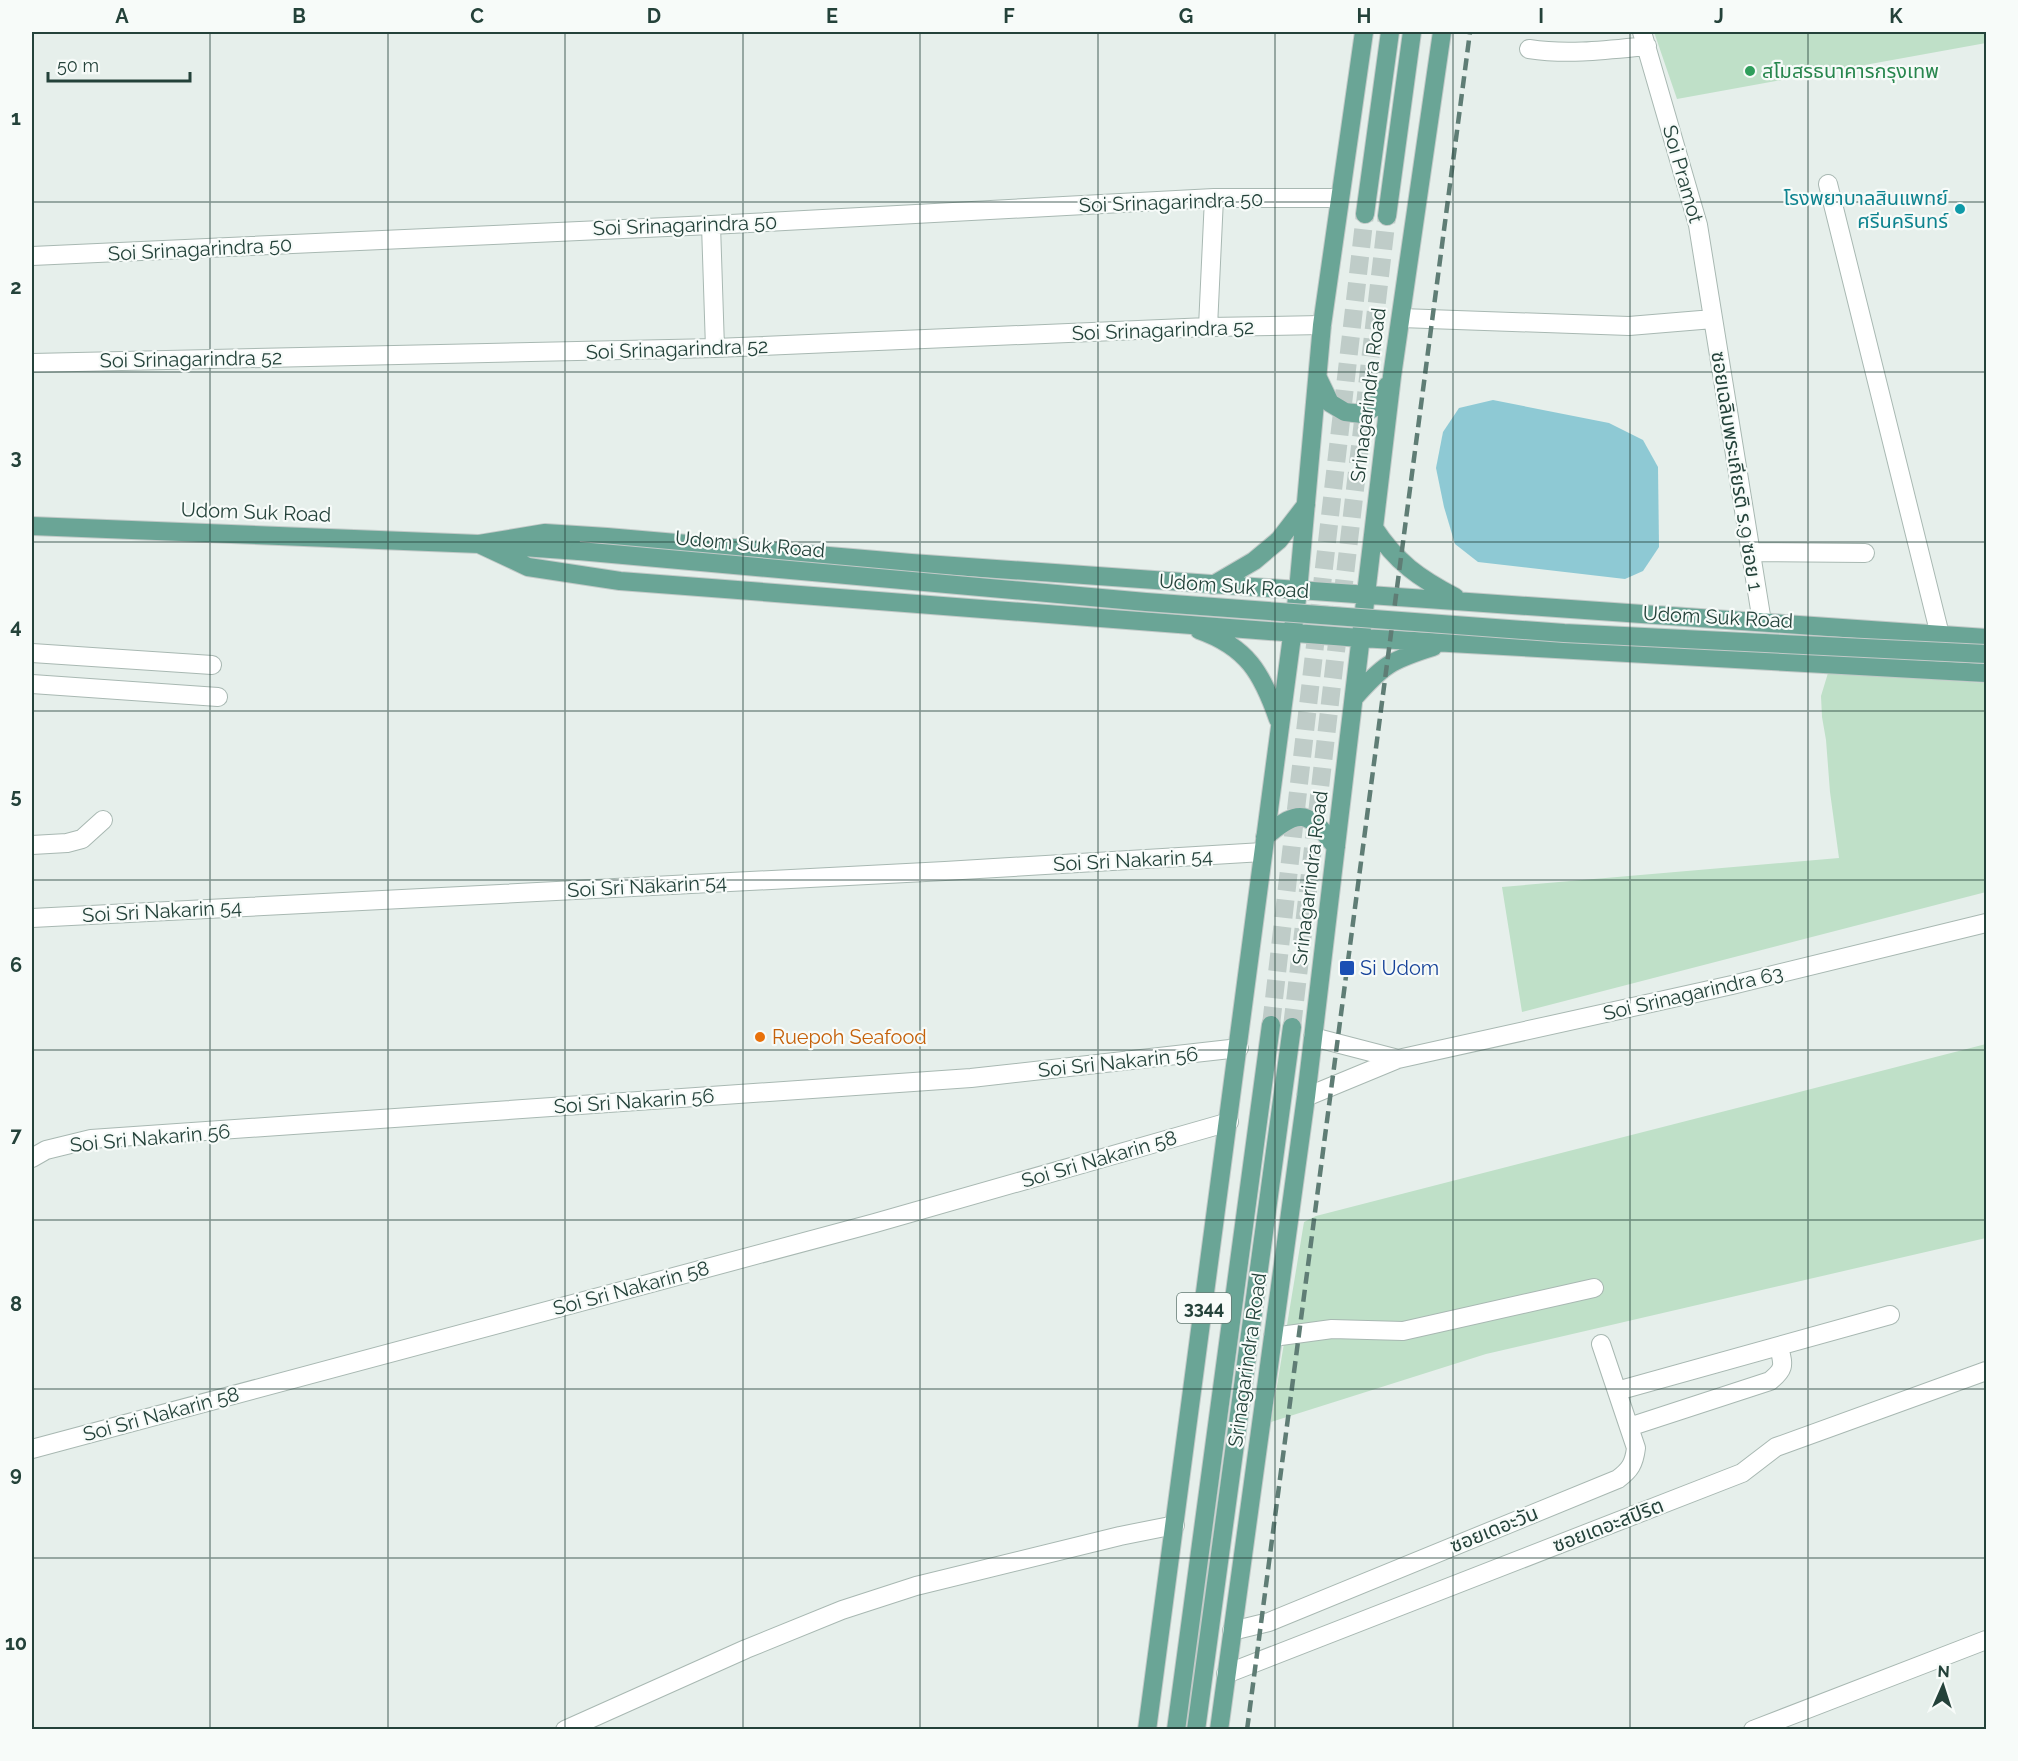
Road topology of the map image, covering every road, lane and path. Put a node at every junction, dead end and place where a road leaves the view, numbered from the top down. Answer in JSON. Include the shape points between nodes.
{"nodes":[{"id":1,"x":1364,"y":32,"type":"edge"},
{"id":2,"x":1390,"y":32,"type":"edge"},
{"id":3,"x":1412,"y":32,"type":"edge"},
{"id":4,"x":1442,"y":32,"type":"edge"},
{"id":5,"x":1645,"y":39,"type":"edge"},
{"id":6,"x":1528,"y":49,"type":"dead end"},
{"id":7,"x":1828,"y":184,"type":"dead end"},
{"id":8,"x":1214,"y":198,"type":"junction"},
{"id":9,"x":1339,"y":198,"type":"junction"},
{"id":10,"x":1365,"y":214,"type":"tunnel mouth"},
{"id":11,"x":1387,"y":216,"type":"tunnel mouth"},
{"id":12,"x":711,"y":225,"type":"junction"},
{"id":13,"x":32,"y":256,"type":"edge"},
{"id":14,"x":1401,"y":318,"type":"junction"},
{"id":15,"x":1713,"y":319,"type":"junction"},
{"id":16,"x":1322,"y":324,"type":"junction"},
{"id":17,"x":1208,"y":327,"type":"junction"},
{"id":18,"x":715,"y":348,"type":"junction"},
{"id":19,"x":32,"y":363,"type":"edge"},
{"id":20,"x":1317,"y":375,"type":"junction"},
{"id":21,"x":1392,"y":376,"type":"junction"},
{"id":22,"x":1306,"y":504,"type":"junction"},
{"id":23,"x":32,"y":525,"type":"edge"},
{"id":24,"x":1374,"y":528,"type":"junction"},
{"id":25,"x":479,"y":544,"type":"junction"},
{"id":26,"x":1750,"y":552,"type":"junction"},
{"id":27,"x":1865,"y":553,"type":"dead end"},
{"id":28,"x":1020,"y":571,"type":"junction"},
{"id":29,"x":1214,"y":585,"type":"junction"},
{"id":30,"x":1298,"y":591,"type":"junction"},
{"id":31,"x":1365,"y":594,"type":"junction"},
{"id":32,"x":1462,"y":600,"type":"junction"},
{"id":33,"x":1539,"y":607,"type":"junction"},
{"id":34,"x":1016,"y":611,"type":"junction"},
{"id":35,"x":1762,"y":622,"type":"junction"},
{"id":36,"x":1183,"y":624,"type":"junction"},
{"id":37,"x":1292,"y":633,"type":"junction"},
{"id":38,"x":1940,"y":635,"type":"junction"},
{"id":39,"x":1360,"y":638,"type":"junction"},
{"id":40,"x":1986,"y":638,"type":"edge"},
{"id":41,"x":1446,"y":643,"type":"junction"},
{"id":42,"x":1537,"y":648,"type":"junction"},
{"id":43,"x":32,"y":653,"type":"edge"},
{"id":44,"x":1986,"y":654,"type":"edge"},
{"id":45,"x":212,"y":665,"type":"dead end"},
{"id":46,"x":1986,"y":674,"type":"edge"},
{"id":47,"x":32,"y":684,"type":"edge"},
{"id":48,"x":218,"y":697,"type":"dead end"},
{"id":49,"x":1354,"y":699,"type":"junction"},
{"id":50,"x":1280,"y":722,"type":"junction"},
{"id":51,"x":103,"y":820,"type":"dead end"},
{"id":52,"x":32,"y":844,"type":"edge"},
{"id":53,"x":1264,"y":845,"type":"junction"},
{"id":54,"x":1336,"y":847,"type":"junction"},
{"id":55,"x":32,"y":918,"type":"edge"},
{"id":56,"x":1986,"y":923,"type":"edge"},
{"id":57,"x":1271,"y":1025,"type":"tunnel mouth"},
{"id":58,"x":1292,"y":1027,"type":"tunnel mouth"},
{"id":59,"x":1313,"y":1037,"type":"junction"},
{"id":60,"x":1239,"y":1048,"type":"junction"},
{"id":61,"x":1398,"y":1059,"type":"junction"},
{"id":62,"x":1306,"y":1097,"type":"junction"},
{"id":63,"x":1229,"y":1122,"type":"junction"},
{"id":64,"x":32,"y":1158,"type":"edge"},
{"id":65,"x":1594,"y":1288,"type":"dead end"},
{"id":66,"x":1890,"y":1315,"type":"dead end"},
{"id":67,"x":1273,"y":1337,"type":"junction"},
{"id":68,"x":1601,"y":1344,"type":"dead end"},
{"id":69,"x":1779,"y":1346,"type":"junction"},
{"id":70,"x":1986,"y":1371,"type":"edge"},
{"id":71,"x":1617,"y":1391,"type":"junction"},
{"id":72,"x":1629,"y":1427,"type":"junction"},
{"id":73,"x":32,"y":1449,"type":"edge"},
{"id":74,"x":1175,"y":1525,"type":"junction"},
{"id":75,"x":1232,"y":1631,"type":"junction"},
{"id":76,"x":1986,"y":1640,"type":"edge"},
{"id":77,"x":1226,"y":1674,"type":"junction"},
{"id":78,"x":565,"y":1730,"type":"edge"},
{"id":79,"x":1147,"y":1730,"type":"edge"},
{"id":80,"x":1176,"y":1730,"type":"edge"},
{"id":81,"x":1196,"y":1730,"type":"edge"},
{"id":82,"x":1219,"y":1730,"type":"edge"},
{"id":83,"x":1753,"y":1730,"type":"edge"}],
"edges":[{"from":1,"to":9,"type":"main road"},
{"from":2,"to":10,"type":"main road"},
{"from":3,"to":11,"type":"main road"},
{"from":4,"to":14,"type":"main road","name":"Srinagarindra Road"},
{"from":5,"to":6,"type":"street","via":[[1585,52]]},
{"from":5,"to":15,"type":"street","name":"Soi Pramot","via":[[1698,225]]},
{"from":7,"to":38,"type":"street"},
{"from":8,"to":9,"type":"street","name":"Soi Srinagarindra 50"},
{"from":8,"to":12,"type":"street","name":"Soi Srinagarindra 50"},
{"from":8,"to":17,"type":"street"},
{"from":9,"to":16,"type":"main road"},
{"from":12,"to":13,"type":"street","name":"Soi Srinagarindra 50"},
{"from":12,"to":18,"type":"street"},
{"from":14,"to":15,"type":"street","via":[[1629,326]]},
{"from":14,"to":21,"type":"main road","name":"Srinagarindra Road"},
{"from":15,"to":26,"type":"street","name":"ซอยเฉลิมพระเกียรติ ร.9 ซอย 1"},
{"from":16,"to":17,"type":"street","name":"Soi Srinagarindra 52"},
{"from":16,"to":20,"type":"main road"},
{"from":17,"to":18,"type":"street","name":"Soi Srinagarindra 52"},
{"from":18,"to":19,"type":"street","name":"Soi Srinagarindra 52"},
{"from":20,"to":21,"type":"main road","via":[[1330,404],[1345,412],[1362,414],[1375,407]]},
{"from":20,"to":22,"type":"main road"},
{"from":21,"to":24,"type":"main road","name":"Srinagarindra Road"},
{"from":22,"to":29,"type":"main road","via":[[1279,540],[1254,561]]},
{"from":22,"to":30,"type":"main road"},
{"from":23,"to":25,"type":"main road","name":"Udom Suk Road"},
{"from":24,"to":31,"type":"main road","name":"Srinagarindra Road"},
{"from":24,"to":32,"type":"main road","via":[[1384,544],[1426,582]]},
{"from":25,"to":28,"type":"main road","name":"Udom Suk Road","via":[[545,533]]},
{"from":25,"to":34,"type":"main road","name":"Udom Suk Road","via":[[528,567],[620,580]]},
{"from":25,"to":44,"type":"main road","name":"Udom Suk Road","bridge":true,"via":[[1170,604],[1564,633]]},
{"from":26,"to":27,"type":"street"},
{"from":26,"to":35,"type":"street","name":"ซอยเฉลิมพระเกียรติ ร.9 ซอย 1"},
{"from":28,"to":29,"type":"main road","name":"Udom Suk Road"},
{"from":28,"to":34,"type":"main road","via":[[1038,586],[1039,595],[1033,605]]},
{"from":29,"to":30,"type":"main road","name":"Udom Suk Road"},
{"from":30,"to":31,"type":"main road","name":"Udom Suk Road"},
{"from":30,"to":37,"type":"main road"},
{"from":31,"to":32,"type":"main road","name":"Udom Suk Road"},
{"from":31,"to":39,"type":"main road","name":"Srinagarindra Road"},
{"from":32,"to":33,"type":"main road","name":"Udom Suk Road"},
{"from":33,"to":35,"type":"main road","name":"Udom Suk Road"},
{"from":33,"to":42,"type":"main road","via":[[1520,611],[1509,625],[1517,641]]},
{"from":34,"to":36,"type":"main road","name":"Udom Suk Road"},
{"from":35,"to":38,"type":"main road","name":"Udom Suk Road"},
{"from":36,"to":37,"type":"main road","name":"Udom Suk Road"},
{"from":36,"to":50,"type":"main road","via":[[1210,634],[1250,660],[1268,688]]},
{"from":37,"to":39,"type":"main road","name":"Udom Suk Road"},
{"from":37,"to":50,"type":"main road"},
{"from":38,"to":40,"type":"main road","name":"Udom Suk Road"},
{"from":39,"to":41,"type":"main road","name":"Udom Suk Road"},
{"from":39,"to":49,"type":"main road","name":"Srinagarindra Road"},
{"from":41,"to":42,"type":"main road","name":"Udom Suk Road"},
{"from":41,"to":49,"type":"main road","via":[[1398,657],[1375,673]]},
{"from":42,"to":46,"type":"main road","name":"Udom Suk Road"},
{"from":43,"to":45,"type":"street"},
{"from":47,"to":48,"type":"street"},
{"from":49,"to":54,"type":"main road","name":"Srinagarindra Road"},
{"from":50,"to":53,"type":"main road"},
{"from":51,"to":52,"type":"street","via":[[82,839]]},
{"from":53,"to":54,"type":"main road","via":[[1280,824],[1301,817],[1317,824]]},
{"from":53,"to":55,"type":"street","name":"Soi Sri Nakarin 54","via":[[921,872]]},
{"from":53,"to":60,"type":"main road","number":"3344"},
{"from":54,"to":59,"type":"main road","name":"Srinagarindra Road"},
{"from":56,"to":61,"type":"street","name":"Soi Srinagarindra 63","via":[[1732,985]]},
{"from":57,"to":80,"type":"main road","name":"Srinagarindra Road","number":"3344"},
{"from":58,"to":81,"type":"main road","name":"Srinagarindra Road","number":"3344"},
{"from":59,"to":61,"type":"street","name":"Soi Srinagarindra 63"},
{"from":59,"to":62,"type":"main road","name":"Srinagarindra Road"},
{"from":60,"to":63,"type":"main road","number":"3344"},
{"from":60,"to":64,"type":"street","name":"Soi Sri Nakarin 56","via":[[971,1078],[91,1139],[46,1150]]},
{"from":61,"to":62,"type":"street","name":"Soi Srinagarindra 63"},
{"from":62,"to":67,"type":"main road","name":"Srinagarindra Road"},
{"from":63,"to":73,"type":"street","name":"Soi Sri Nakarin 58","via":[[875,1223]]},
{"from":63,"to":74,"type":"main road","number":"3344"},
{"from":65,"to":67,"type":"street","via":[[1402,1331],[1332,1329]]},
{"from":66,"to":69,"type":"street"},
{"from":67,"to":75,"type":"main road","name":"Srinagarindra Road"},
{"from":68,"to":71,"type":"street","name":"ซอยเดอะวัน"},
{"from":69,"to":71,"type":"street"},
{"from":69,"to":72,"type":"street","via":[[1783,1364],[1770,1381]]},
{"from":70,"to":77,"type":"street","name":"ซอยเดอะสปิริต","via":[[1776,1447],[1742,1473]]},
{"from":71,"to":72,"type":"street","name":"ซอยเดอะวัน"},
{"from":72,"to":75,"type":"street","name":"ซอยเดอะวัน","via":[[1636,1448],[1635,1461],[1618,1479],[1269,1622]]},
{"from":74,"to":78,"type":"street","via":[[916,1586],[842,1610]]},
{"from":74,"to":79,"type":"main road","number":"3344"},
{"from":75,"to":77,"type":"main road","name":"Srinagarindra Road"},
{"from":76,"to":83,"type":"street"},
{"from":77,"to":82,"type":"main road","name":"Srinagarindra Road"}]}
